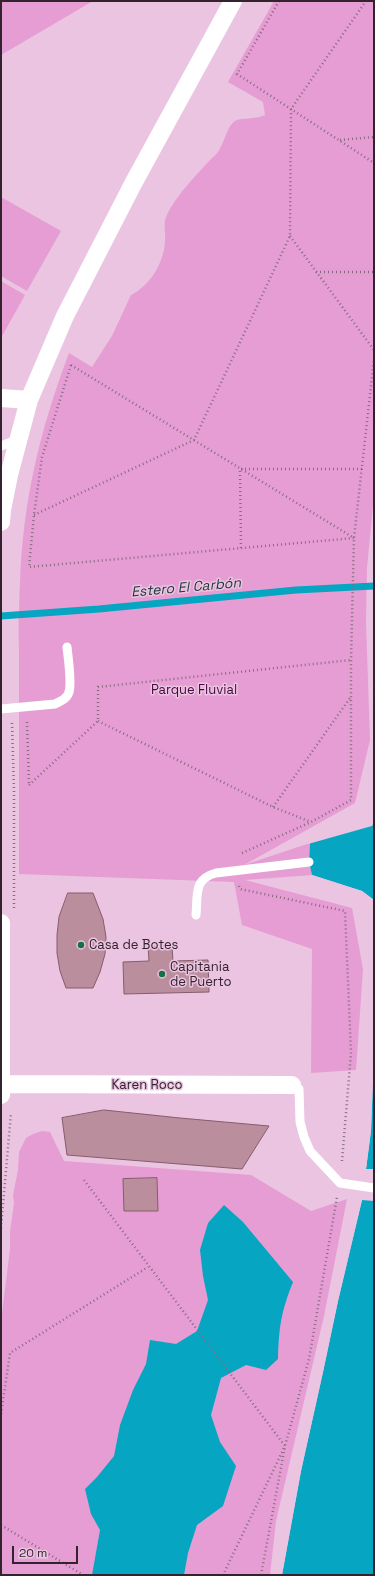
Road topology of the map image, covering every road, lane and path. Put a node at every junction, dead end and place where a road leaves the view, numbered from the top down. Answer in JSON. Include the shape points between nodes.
{"nodes":[{"id":1,"x":232,"y":1,"type":"edge"},
{"id":2,"x":279,"y":1,"type":"edge"},
{"id":3,"x":366,"y":1,"type":"edge"},
{"id":4,"x":291,"y":109,"type":"junction"},
{"id":5,"x":374,"y":137,"type":"edge"},
{"id":6,"x":340,"y":140,"type":"junction"},
{"id":7,"x":374,"y":163,"type":"edge"},
{"id":8,"x":290,"y":236,"type":"junction"},
{"id":9,"x":316,"y":272,"type":"junction"},
{"id":10,"x":374,"y":272,"type":"edge"},
{"id":11,"x":374,"y":350,"type":"edge"},
{"id":12,"x":374,"y":359,"type":"edge"},
{"id":13,"x":1,"y":398,"type":"edge"},
{"id":14,"x":29,"y":400,"type":"junction"},
{"id":15,"x":19,"y":439,"type":"junction"},
{"id":16,"x":194,"y":440,"type":"junction"},
{"id":17,"x":1,"y":446,"type":"edge"},
{"id":18,"x":240,"y":468,"type":"junction"},
{"id":19,"x":362,"y":469,"type":"junction"},
{"id":20,"x":34,"y":515,"type":"junction"},
{"id":21,"x":1,"y":522,"type":"edge"},
{"id":22,"x":354,"y":538,"type":"junction"},
{"id":23,"x":241,"y":548,"type":"junction"},
{"id":24,"x":67,"y":647,"type":"dead end"},
{"id":25,"x":351,"y":696,"type":"dead end"},
{"id":26,"x":27,"y":706,"type":"junction"},
{"id":27,"x":1,"y":709,"type":"edge"},
{"id":28,"x":98,"y":721,"type":"junction"},
{"id":29,"x":273,"y":807,"type":"junction"},
{"id":30,"x":311,"y":822,"type":"dead end"},
{"id":31,"x":309,"y":862,"type":"dead end"},
{"id":32,"x":196,"y":915,"type":"dead end"},
{"id":33,"x":1,"y":923,"type":"edge"},
{"id":34,"x":292,"y":1085,"type":"joint"},
{"id":35,"x":1,"y":1088,"type":"edge"},
{"id":36,"x":84,"y":1180,"type":"dead end"},
{"id":37,"x":374,"y":1188,"type":"edge"},
{"id":38,"x":148,"y":1266,"type":"junction"},
{"id":39,"x":1,"y":1414,"type":"edge"},
{"id":40,"x":1,"y":1525,"type":"edge"},
{"id":41,"x":82,"y":1574,"type":"edge"},
{"id":42,"x":223,"y":1575,"type":"edge"}],
"edges":[{"from":1,"to":14,"type":"street","via":[[65,316]]},
{"from":2,"to":4,"type":"path","via":[[236,74]]},
{"from":3,"to":4,"type":"path"},
{"from":4,"to":6,"type":"path"},
{"from":4,"to":8,"type":"path"},
{"from":5,"to":6,"type":"path"},
{"from":6,"to":7,"type":"path"},
{"from":8,"to":9,"type":"path"},
{"from":8,"to":16,"type":"path"},
{"from":9,"to":10,"type":"path"},
{"from":9,"to":11,"type":"path"},
{"from":12,"to":19,"type":"path"},
{"from":13,"to":14,"type":"street"},
{"from":14,"to":15,"type":"street"},
{"from":15,"to":17,"type":"lane"},
{"from":15,"to":21,"type":"street"},
{"from":16,"to":18,"type":"path"},
{"from":16,"to":20,"type":"path"},
{"from":16,"to":20,"type":"path","via":[[71,365],[42,457]]},
{"from":18,"to":19,"type":"path"},
{"from":18,"to":22,"type":"path"},
{"from":18,"to":23,"type":"path"},
{"from":19,"to":22,"type":"path"},
{"from":20,"to":23,"type":"path","via":[[29,567]]},
{"from":22,"to":23,"type":"path"},
{"from":22,"to":28,"type":"path","via":[[351,660],[98,687]]},
{"from":24,"to":26,"type":"lane","via":[[70,686],[66,697],[55,704]]},
{"from":25,"to":29,"type":"path"},
{"from":26,"to":27,"type":"lane"},
{"from":26,"to":28,"type":"path","via":[[29,785]]},
{"from":28,"to":29,"type":"path"},
{"from":29,"to":30,"type":"path"},
{"from":31,"to":32,"type":"lane","via":[[204,877],[199,884]]},
{"from":33,"to":35,"type":"street"},
{"from":34,"to":35,"type":"street","name":"Karen Roco"},
{"from":34,"to":37,"type":"lane","via":[[300,1089],[300,1122],[310,1151],[340,1183]]},
{"from":36,"to":38,"type":"path"},
{"from":38,"to":39,"type":"path","via":[[10,1353]]},
{"from":38,"to":42,"type":"path","via":[[285,1446]]},
{"from":40,"to":41,"type":"path"}]}
